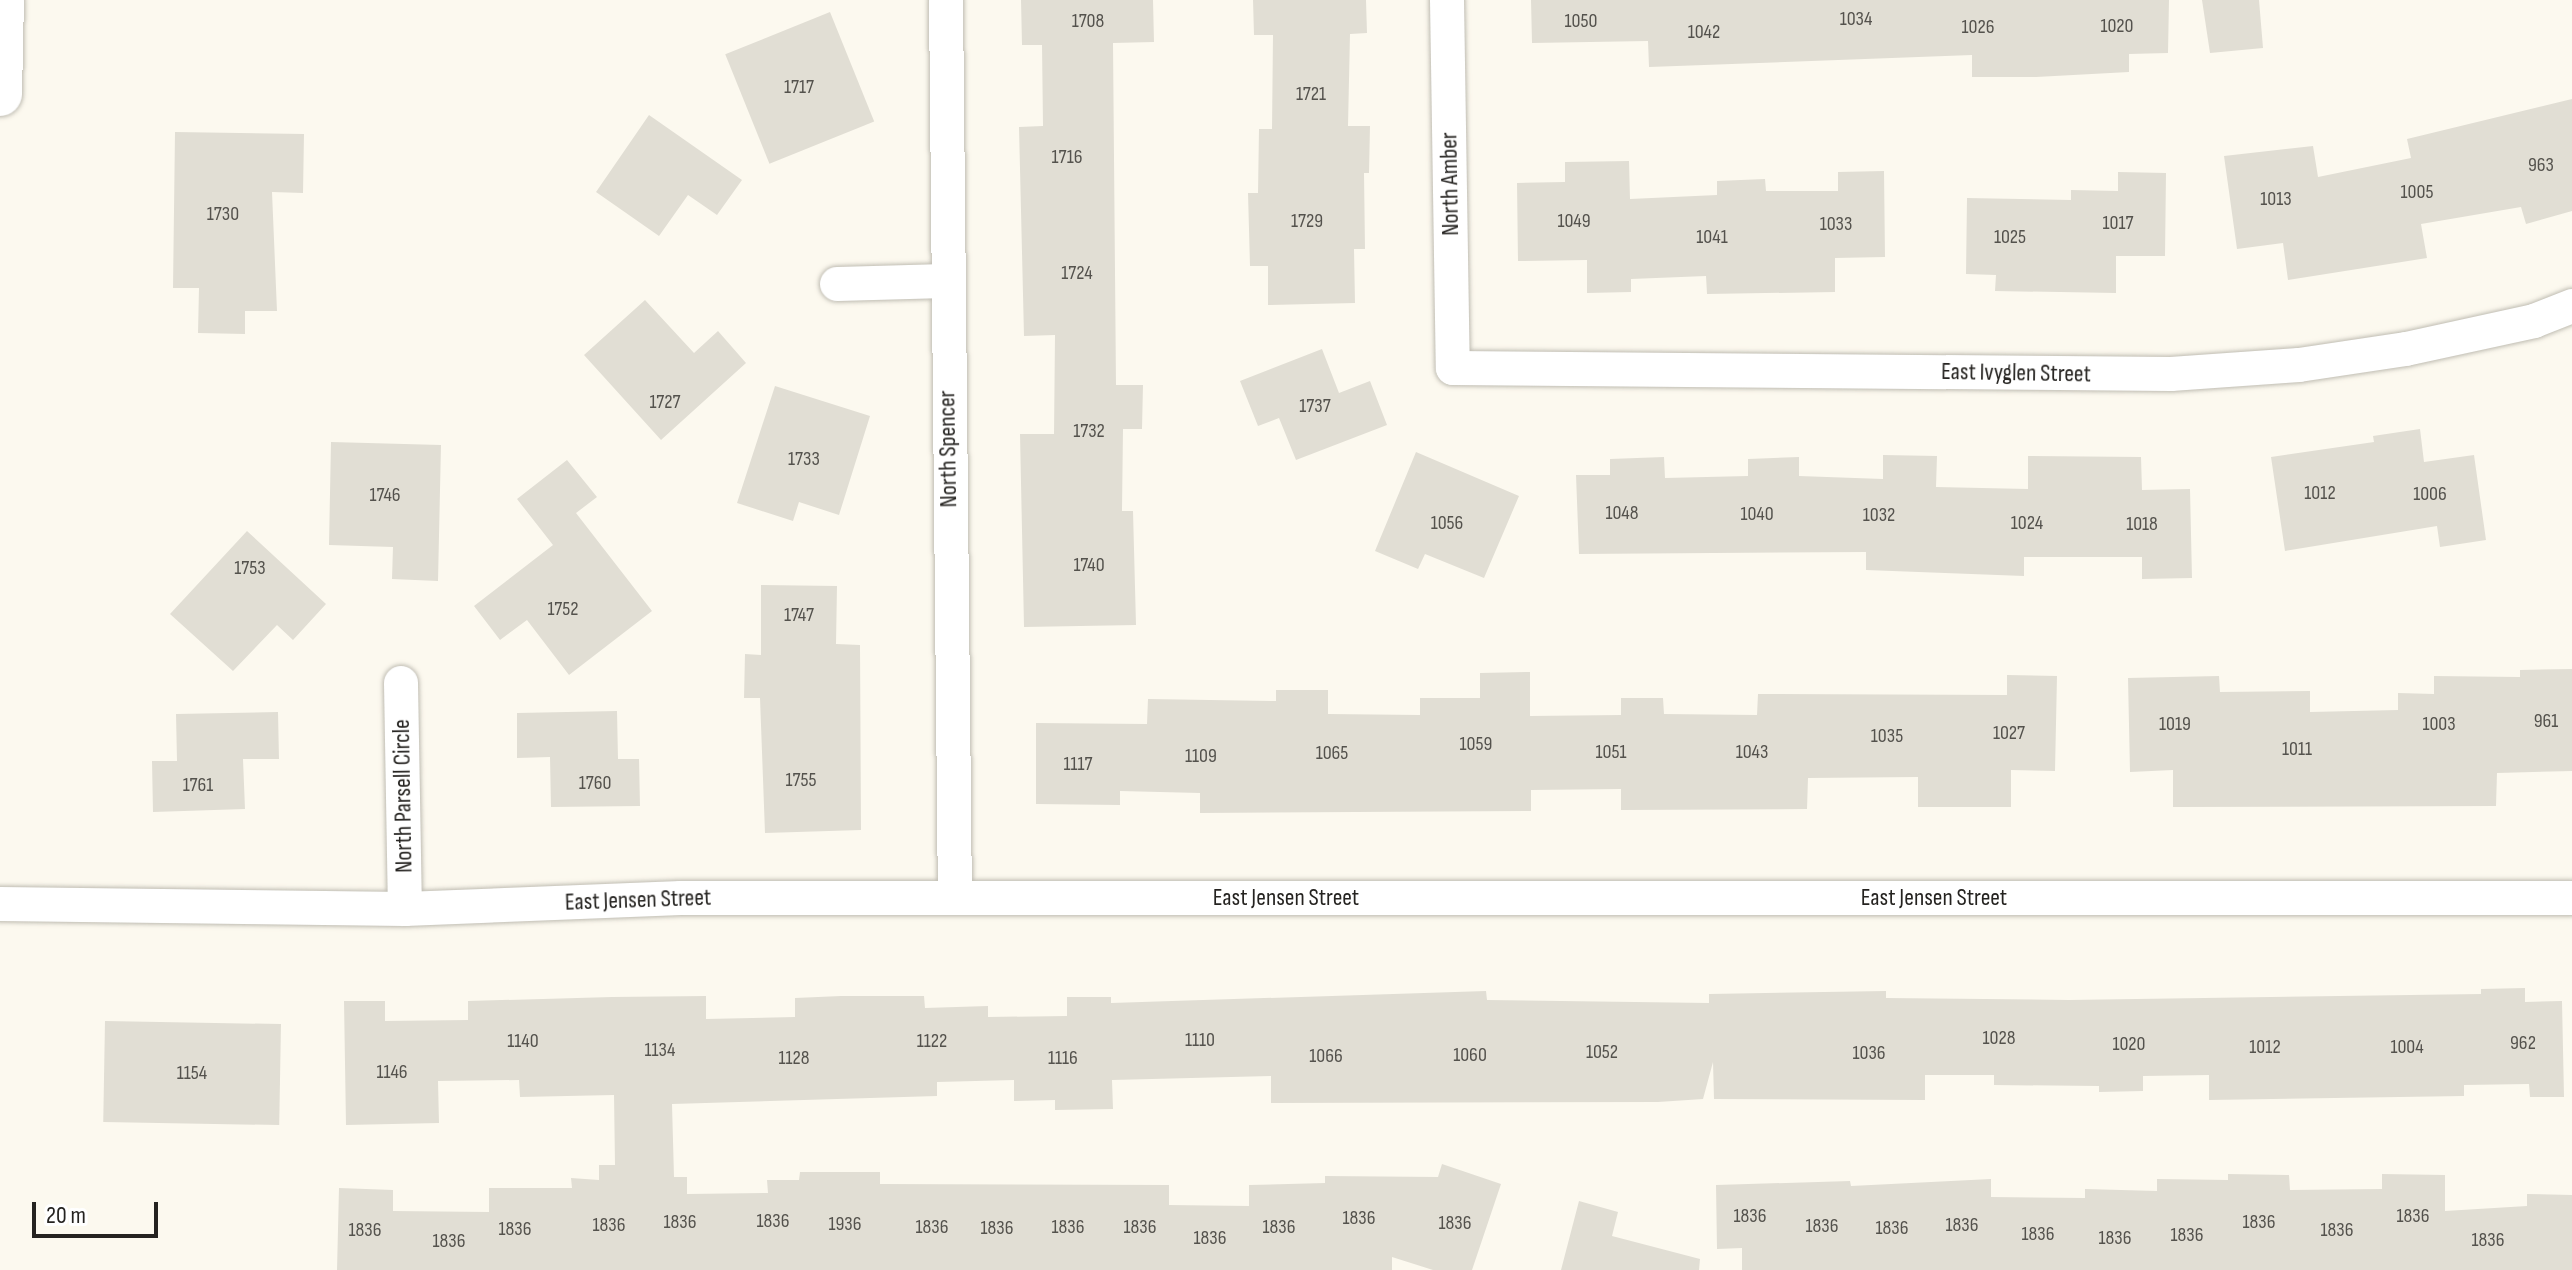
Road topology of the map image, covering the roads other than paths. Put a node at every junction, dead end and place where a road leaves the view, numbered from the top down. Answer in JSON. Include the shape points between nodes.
{"nodes":[{"id":1,"x":2,"y":0,"type":"edge"},
{"id":2,"x":946,"y":0,"type":"edge"},
{"id":3,"x":1447,"y":0,"type":"edge"},
{"id":4,"x":0,"y":94,"type":"edge"},
{"id":5,"x":946,"y":281,"type":"junction"},
{"id":6,"x":837,"y":284,"type":"dead end"},
{"id":7,"x":2572,"y":306,"type":"edge"},
{"id":8,"x":1453,"y":368,"type":"joint"},
{"id":9,"x":401,"y":683,"type":"dead end"},
{"id":10,"x":955,"y":898,"type":"junction"},
{"id":11,"x":2572,"y":898,"type":"edge"},
{"id":12,"x":0,"y":904,"type":"edge"},
{"id":13,"x":405,"y":909,"type":"junction"}],
"edges":[{"from":1,"to":4,"type":"main road"},
{"from":2,"to":5,"type":"street","name":"North Spencer"},
{"from":3,"to":8,"type":"street","name":"North Amber"},
{"from":5,"to":6,"type":"street"},
{"from":5,"to":10,"type":"street","name":"North Spencer"},
{"from":7,"to":8,"type":"street","name":"East Ivyglen Street","via":[[2534,321],[2406,349],[2299,365],[2171,374]]},
{"from":9,"to":13,"type":"street","name":"North Parsell Circle"},
{"from":10,"to":11,"type":"street","name":"East Jensen Street"},
{"from":10,"to":13,"type":"street","name":"East Jensen Street","via":[[681,898]]},
{"from":12,"to":13,"type":"street","name":"East Jensen Street"}]}
